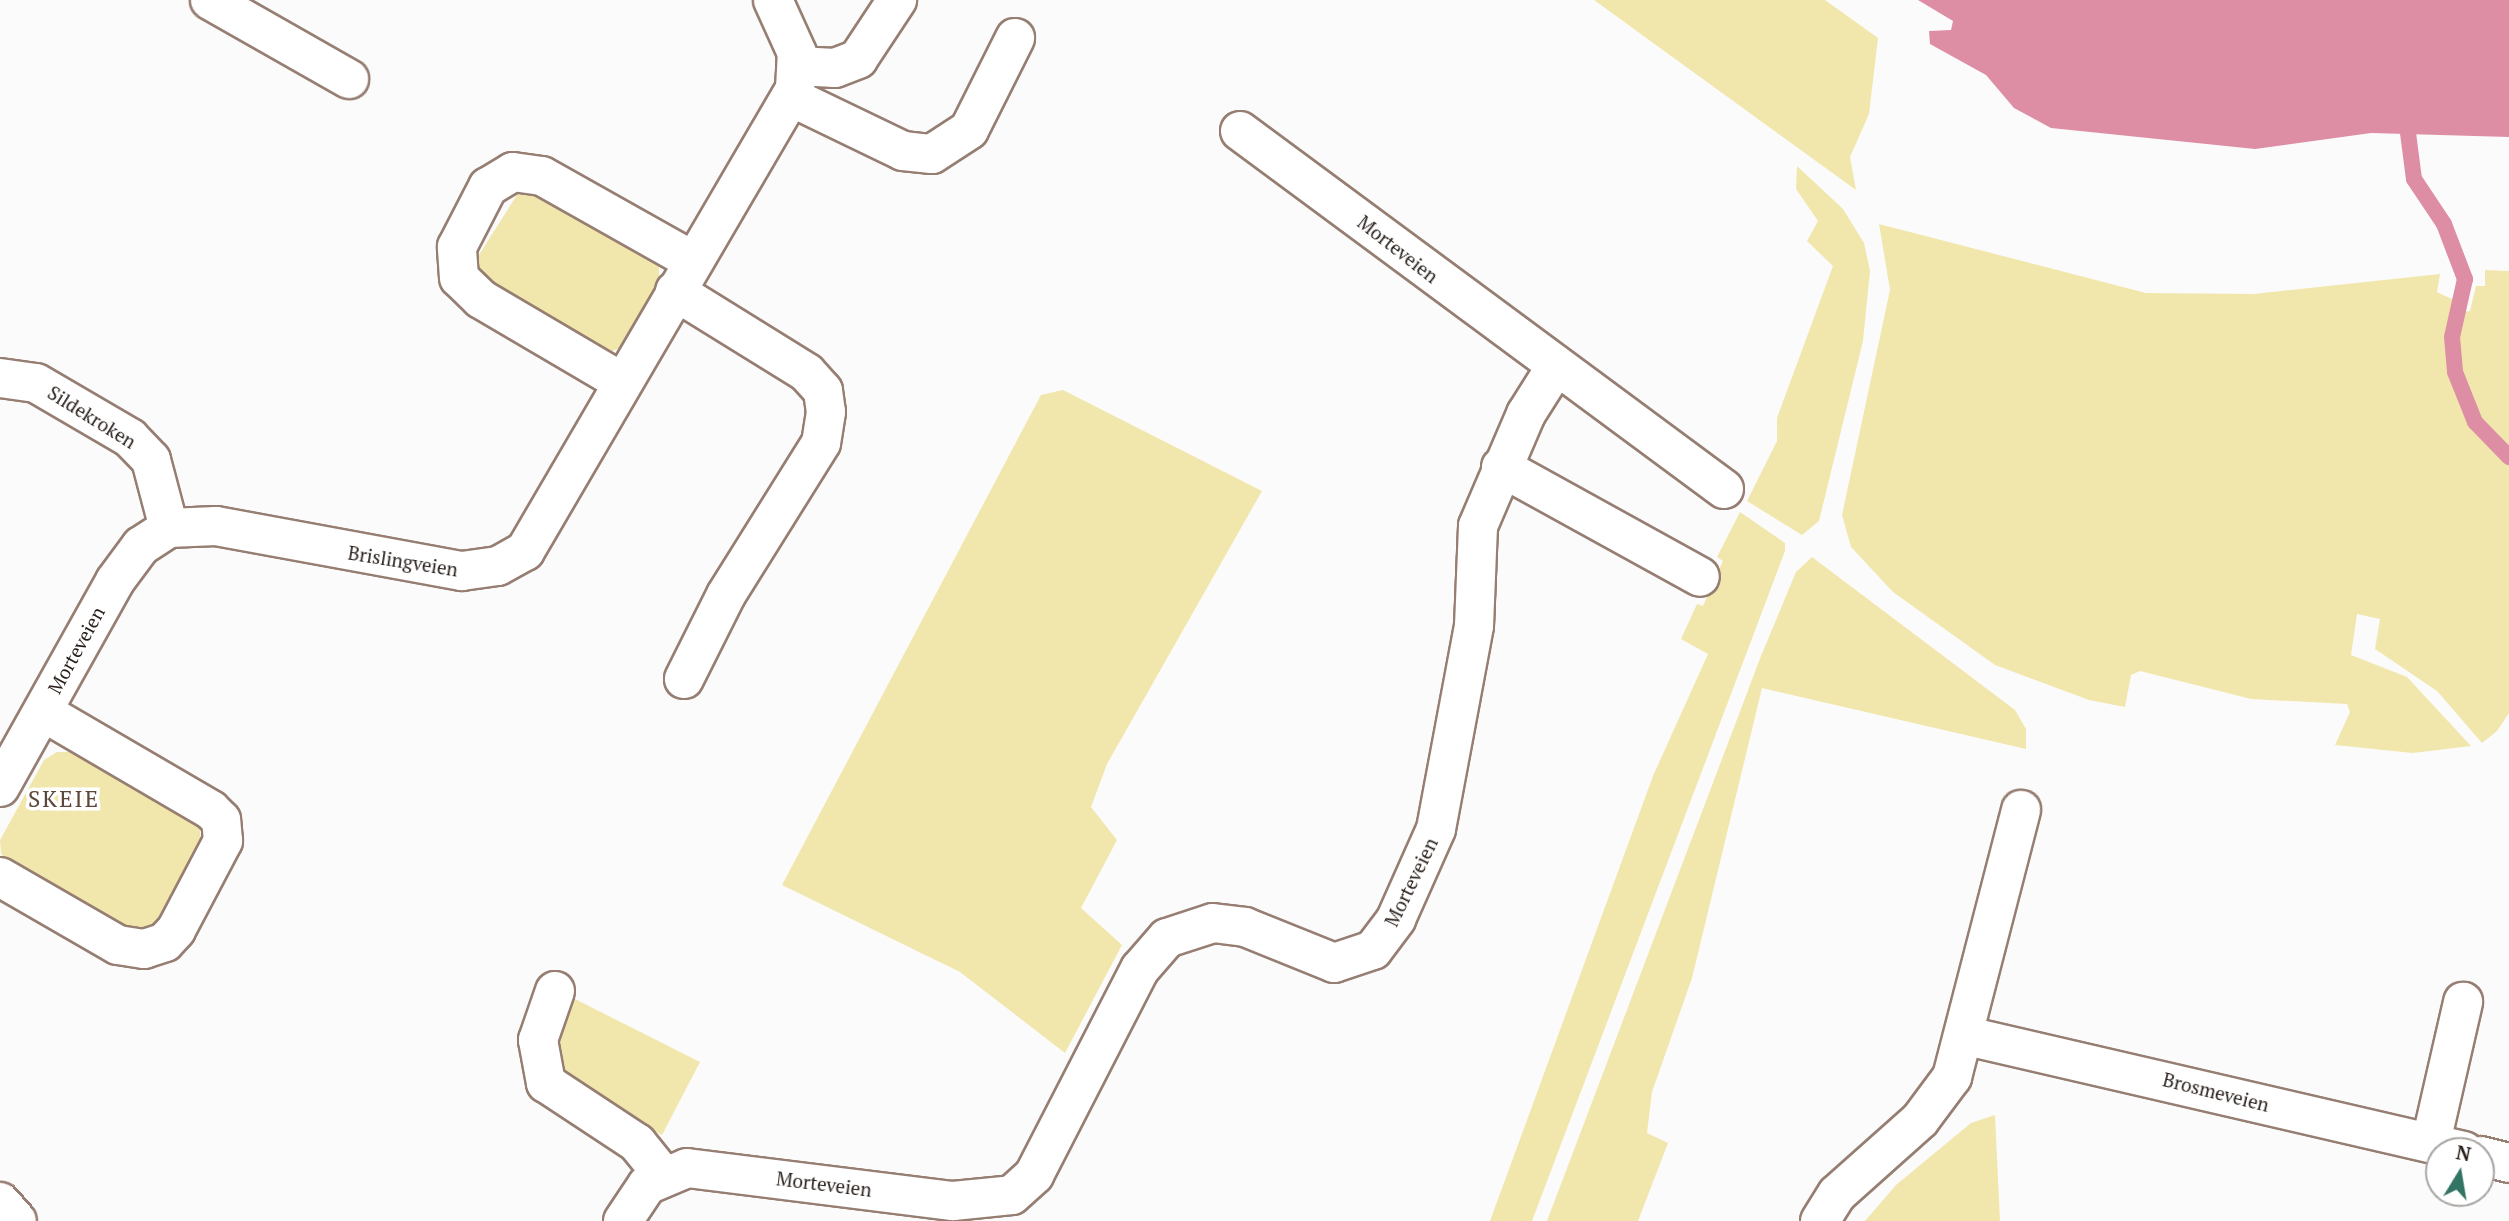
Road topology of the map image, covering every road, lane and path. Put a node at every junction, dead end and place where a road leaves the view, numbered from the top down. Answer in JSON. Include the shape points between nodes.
{"nodes":[{"id":1,"x":210,"y":0,"type":"edge"},
{"id":2,"x":773,"y":0,"type":"edge"},
{"id":3,"x":897,"y":0,"type":"edge"},
{"id":4,"x":1016,"y":38,"type":"dead end"},
{"id":5,"x":349,"y":79,"type":"dead end"},
{"id":6,"x":795,"y":81,"type":"junction"},
{"id":7,"x":1240,"y":131,"type":"dead end"},
{"id":8,"x":684,"y":276,"type":"junction"},
{"id":9,"x":1555,"y":368,"type":"junction"},
{"id":10,"x":0,"y":378,"type":"edge"},
{"id":11,"x":622,"y":382,"type":"junction"},
{"id":12,"x":1501,"y":467,"type":"junction"},
{"id":13,"x":1724,"y":489,"type":"dead end"},
{"id":14,"x":169,"y":528,"type":"junction"},
{"id":15,"x":1700,"y":577,"type":"dead end"},
{"id":16,"x":684,"y":679,"type":"dead end"},
{"id":17,"x":43,"y":712,"type":"junction"},
{"id":18,"x":0,"y":787,"type":"edge"},
{"id":19,"x":2021,"y":810,"type":"dead end"},
{"id":20,"x":0,"y":877,"type":"edge"},
{"id":21,"x":555,"y":991,"type":"dead end"},
{"id":22,"x":2463,"y":1002,"type":"dead end"},
{"id":23,"x":1967,"y":1036,"type":"junction"},
{"id":24,"x":2448,"y":1137,"type":"edge"},
{"id":25,"x":2425,"y":1142,"type":"edge"},
{"id":26,"x":662,"y":1174,"type":"junction"},
{"id":27,"x":0,"y":1202,"type":"edge"},
{"id":28,"x":989,"y":1211,"type":"edge"},
{"id":29,"x":17,"y":1221,"type":"edge"},
{"id":30,"x":623,"y":1221,"type":"edge"},
{"id":31,"x":1820,"y":1221,"type":"edge"}],
"edges":[{"from":1,"to":5,"type":"street"},
{"from":2,"to":6,"type":"street"},
{"from":3,"to":6,"type":"street","via":[[858,59]]},
{"from":4,"to":6,"type":"street","via":[[969,130],[932,154],[902,151]]},
{"from":6,"to":8,"type":"street","name":"Brislingveien"},
{"from":7,"to":9,"type":"street","name":"Morteveien"},
{"from":8,"to":11,"type":"street","name":"Brislingveien"},
{"from":8,"to":11,"type":"street","via":[[542,176],[513,172],[488,187],[457,247],[459,278],[481,299]]},
{"from":8,"to":16,"type":"street","via":[[807,373],[823,391],[826,412],[815,456],[726,595]]},
{"from":9,"to":12,"type":"street","name":"Morteveien"},
{"from":9,"to":13,"type":"street","name":"Morteveien"},
{"from":10,"to":14,"type":"street","name":"Sildekroken","via":[[36,383],[130,438],[151,460]]},
{"from":11,"to":14,"type":"street","name":"Brislingveien","via":[[542,529],[524,551],[498,566],[445,570],[216,526]]},
{"from":12,"to":15,"type":"street"},
{"from":12,"to":28,"type":"street","name":"Morteveien","via":[[1478,526],[1474,626],[1436,829],[1386,934],[1363,957],[1334,962],[1245,927],[1213,923],[1167,939],[1140,969],[1034,1175]]},
{"from":14,"to":17,"type":"street","name":"Morteveien","via":[[126,565]]},
{"from":17,"to":18,"type":"street","name":"Morteveien"},
{"from":17,"to":20,"type":"street","via":[[204,805],[221,820],[223,841],[176,930],[166,942],[144,949],[118,945]]},
{"from":19,"to":23,"type":"street"},
{"from":21,"to":26,"type":"street","via":[[538,1040],[546,1083],[637,1143]]},
{"from":22,"to":24,"type":"street"},
{"from":23,"to":25,"type":"street","name":"Brosmeveien"},
{"from":23,"to":31,"type":"street","via":[[1938,1100],[1868,1160]]},
{"from":26,"to":28,"type":"street","name":"Morteveien","via":[[702,1168]]},
{"from":26,"to":30,"type":"street"},
{"from":27,"to":29,"type":"street"}]}
